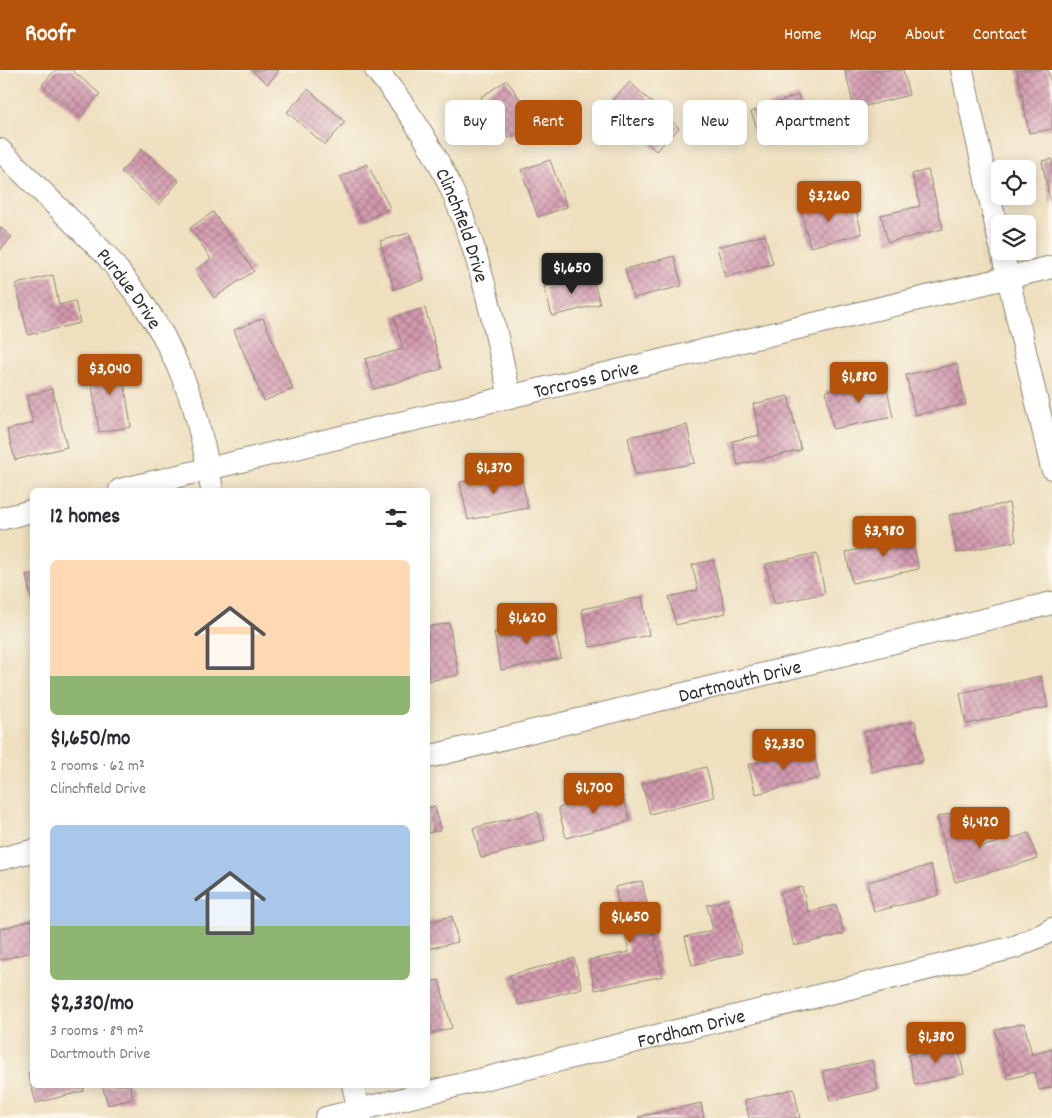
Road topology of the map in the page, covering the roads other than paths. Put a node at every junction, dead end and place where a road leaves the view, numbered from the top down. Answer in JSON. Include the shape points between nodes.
{"nodes":[{"id":1,"x":376,"y":70,"type":"edge"},
{"id":2,"x":962,"y":70,"type":"edge"},
{"id":3,"x":0,"y":150,"type":"edge"},
{"id":4,"x":994,"y":215,"type":"edge"},
{"id":5,"x":1004,"y":260,"type":"edge"},
{"id":6,"x":1052,"y":267,"type":"edge"},
{"id":7,"x":1007,"y":277,"type":"junction"},
{"id":8,"x":510,"y":397,"type":"junction"},
{"id":9,"x":1052,"y":468,"type":"edge"},
{"id":10,"x":210,"y":480,"type":"edge"},
{"id":11,"x":138,"y":488,"type":"edge"},
{"id":12,"x":30,"y":512,"type":"edge"},
{"id":13,"x":0,"y":520,"type":"edge"},
{"id":14,"x":1052,"y":603,"type":"edge"},
{"id":15,"x":430,"y":757,"type":"edge"},
{"id":16,"x":30,"y":852,"type":"edge"},
{"id":17,"x":0,"y":859,"type":"edge"},
{"id":18,"x":1052,"y":929,"type":"edge"},
{"id":19,"x":354,"y":1088,"type":"edge"},
{"id":20,"x":360,"y":1114,"type":"edge"},
{"id":21,"x":326,"y":1118,"type":"edge"}],
"edges":[{"from":1,"to":8,"type":"street","name":"Clinchfield Drive","via":[[423,135],[465,222]]},
{"from":2,"to":4,"type":"street"},
{"from":3,"to":10,"type":"street","name":"Purdue Drive","via":[[107,256],[141,300],[181,373],[194,407]]},
{"from":5,"to":7,"type":"street"},
{"from":6,"to":7,"type":"street","name":"Torcross Drive"},
{"from":7,"to":8,"type":"street","name":"Torcross Drive"},
{"from":7,"to":9,"type":"street"},
{"from":8,"to":10,"type":"street","name":"Torcross Drive"},
{"from":10,"to":11,"type":"street","name":"Torcross Drive"},
{"from":12,"to":13,"type":"street"},
{"from":14,"to":15,"type":"street","name":"Dartmouth Drive"},
{"from":16,"to":17,"type":"street"},
{"from":18,"to":20,"type":"street","name":"Fordham Drive","via":[[1014,947]]},
{"from":19,"to":20,"type":"street"},
{"from":20,"to":21,"type":"street","name":"Fordham Drive"}]}
